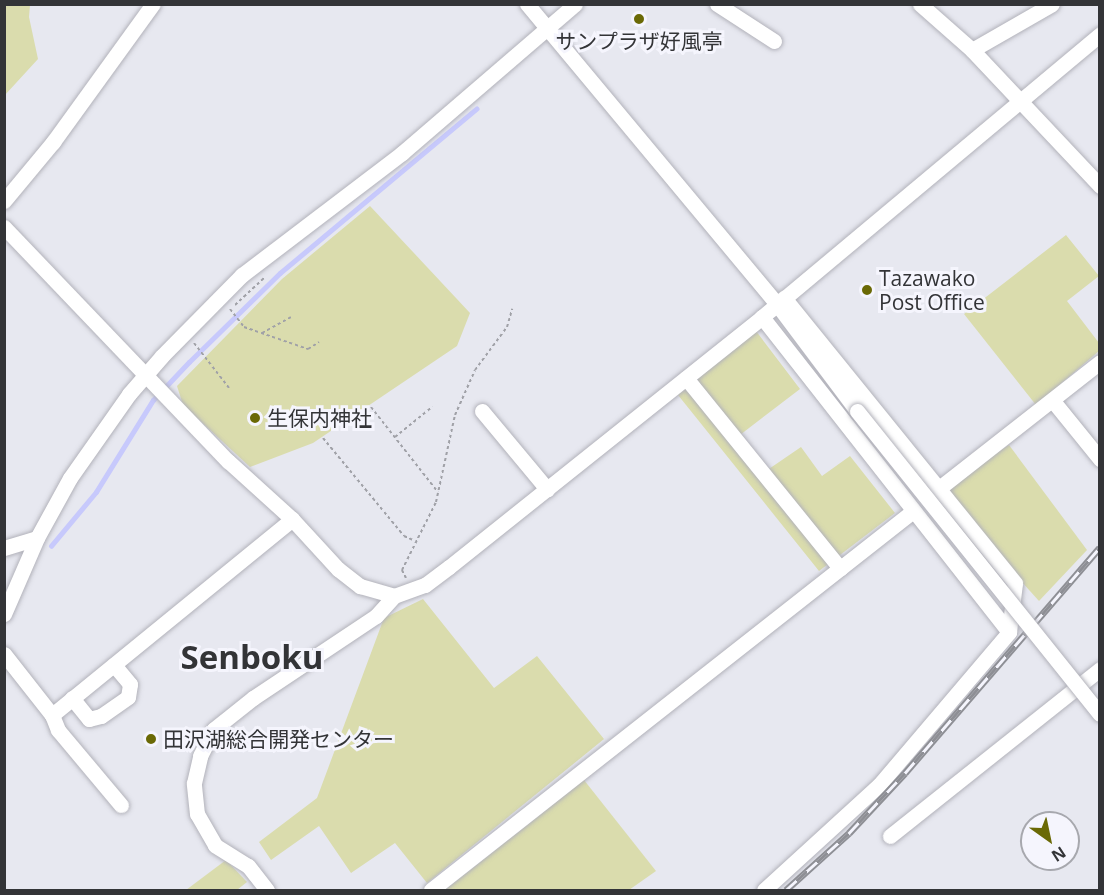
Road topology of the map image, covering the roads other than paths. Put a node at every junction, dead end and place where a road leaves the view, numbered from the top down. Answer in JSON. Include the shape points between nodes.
{"nodes":[{"id":1,"x":153,"y":4,"type":"edge"},
{"id":2,"x":527,"y":4,"type":"edge"},
{"id":3,"x":575,"y":4,"type":"edge"},
{"id":4,"x":717,"y":4,"type":"edge"},
{"id":5,"x":920,"y":4,"type":"edge"},
{"id":6,"x":1052,"y":4,"type":"edge"},
{"id":7,"x":548,"y":30,"type":"junction"},
{"id":8,"x":1100,"y":34,"type":"edge"},
{"id":9,"x":774,"y":41,"type":"dead end"},
{"id":10,"x":972,"y":50,"type":"junction"},
{"id":11,"x":1019,"y":101,"type":"junction"},
{"id":12,"x":1100,"y":186,"type":"edge"},
{"id":13,"x":4,"y":201,"type":"edge"},
{"id":14,"x":4,"y":227,"type":"edge"},
{"id":15,"x":780,"y":300,"type":"junction"},
{"id":16,"x":762,"y":317,"type":"junction"},
{"id":17,"x":1100,"y":362,"type":"edge"},
{"id":18,"x":146,"y":375,"type":"junction"},
{"id":19,"x":686,"y":378,"type":"junction"},
{"id":20,"x":1053,"y":401,"type":"junction"},
{"id":21,"x":482,"y":411,"type":"dead end"},
{"id":22,"x":1100,"y":459,"type":"edge"},
{"id":23,"x":546,"y":489,"type":"junction"},
{"id":24,"x":938,"y":489,"type":"junction"},
{"id":25,"x":913,"y":511,"type":"junction"},
{"id":26,"x":292,"y":519,"type":"junction"},
{"id":27,"x":38,"y":538,"type":"junction"},
{"id":28,"x":4,"y":548,"type":"edge"},
{"id":29,"x":840,"y":568,"type":"junction"},
{"id":30,"x":394,"y":596,"type":"junction"},
{"id":31,"x":4,"y":614,"type":"edge"},
{"id":32,"x":1009,"y":633,"type":"junction"},
{"id":33,"x":4,"y":654,"type":"edge"},
{"id":34,"x":114,"y":664,"type":"junction"},
{"id":35,"x":1100,"y":669,"type":"edge"},
{"id":36,"x":72,"y":698,"type":"junction"},
{"id":37,"x":1100,"y":714,"type":"edge"},
{"id":38,"x":52,"y":715,"type":"junction"},
{"id":39,"x":121,"y":805,"type":"dead end"},
{"id":40,"x":890,"y":836,"type":"dead end"},
{"id":41,"x":267,"y":891,"type":"edge"},
{"id":42,"x":431,"y":891,"type":"edge"},
{"id":43,"x":764,"y":891,"type":"edge"}],
"edges":[{"from":1,"to":13,"type":"street","via":[[54,142]]},
{"from":2,"to":7,"type":"street"},
{"from":3,"to":7,"type":"street"},
{"from":4,"to":9,"type":"street"},
{"from":5,"to":10,"type":"street"},
{"from":6,"to":10,"type":"street"},
{"from":7,"to":15,"type":"street"},
{"from":7,"to":18,"type":"street","via":[[402,153],[242,275]]},
{"from":8,"to":11,"type":"street"},
{"from":10,"to":11,"type":"street"},
{"from":11,"to":12,"type":"street"},
{"from":11,"to":15,"type":"street"},
{"from":14,"to":18,"type":"street"},
{"from":15,"to":16,"type":"street"},
{"from":15,"to":24,"type":"street"},
{"from":15,"to":37,"type":"street","bridge":true,"via":[[857,411]]},
{"from":16,"to":19,"type":"street"},
{"from":16,"to":25,"type":"street"},
{"from":17,"to":20,"type":"street"},
{"from":18,"to":26,"type":"street","via":[[228,461]]},
{"from":18,"to":27,"type":"street","via":[[70,478]]},
{"from":19,"to":23,"type":"street"},
{"from":19,"to":29,"type":"street"},
{"from":20,"to":22,"type":"street"},
{"from":20,"to":24,"type":"street"},
{"from":21,"to":23,"type":"street"},
{"from":23,"to":30,"type":"street","via":[[414,591]]},
{"from":24,"to":32,"type":"street","via":[[1015,583]]},
{"from":25,"to":29,"type":"street"},
{"from":25,"to":32,"type":"street"},
{"from":26,"to":30,"type":"street","via":[[360,586]]},
{"from":26,"to":34,"type":"street"},
{"from":27,"to":28,"type":"street"},
{"from":27,"to":31,"type":"street"},
{"from":29,"to":42,"type":"street"},
{"from":30,"to":41,"type":"street","via":[[376,616],[253,698],[214,729],[200,756],[194,783],[197,814],[215,845],[248,866]]},
{"from":32,"to":43,"type":"street","via":[[879,785]]},
{"from":33,"to":38,"type":"street"},
{"from":34,"to":36,"type":"street"},
{"from":34,"to":36,"type":"street","via":[[130,684],[128,697],[101,716],[89,719]]},
{"from":35,"to":40,"type":"street"},
{"from":36,"to":38,"type":"street"},
{"from":38,"to":39,"type":"street","via":[[58,730]]}]}
